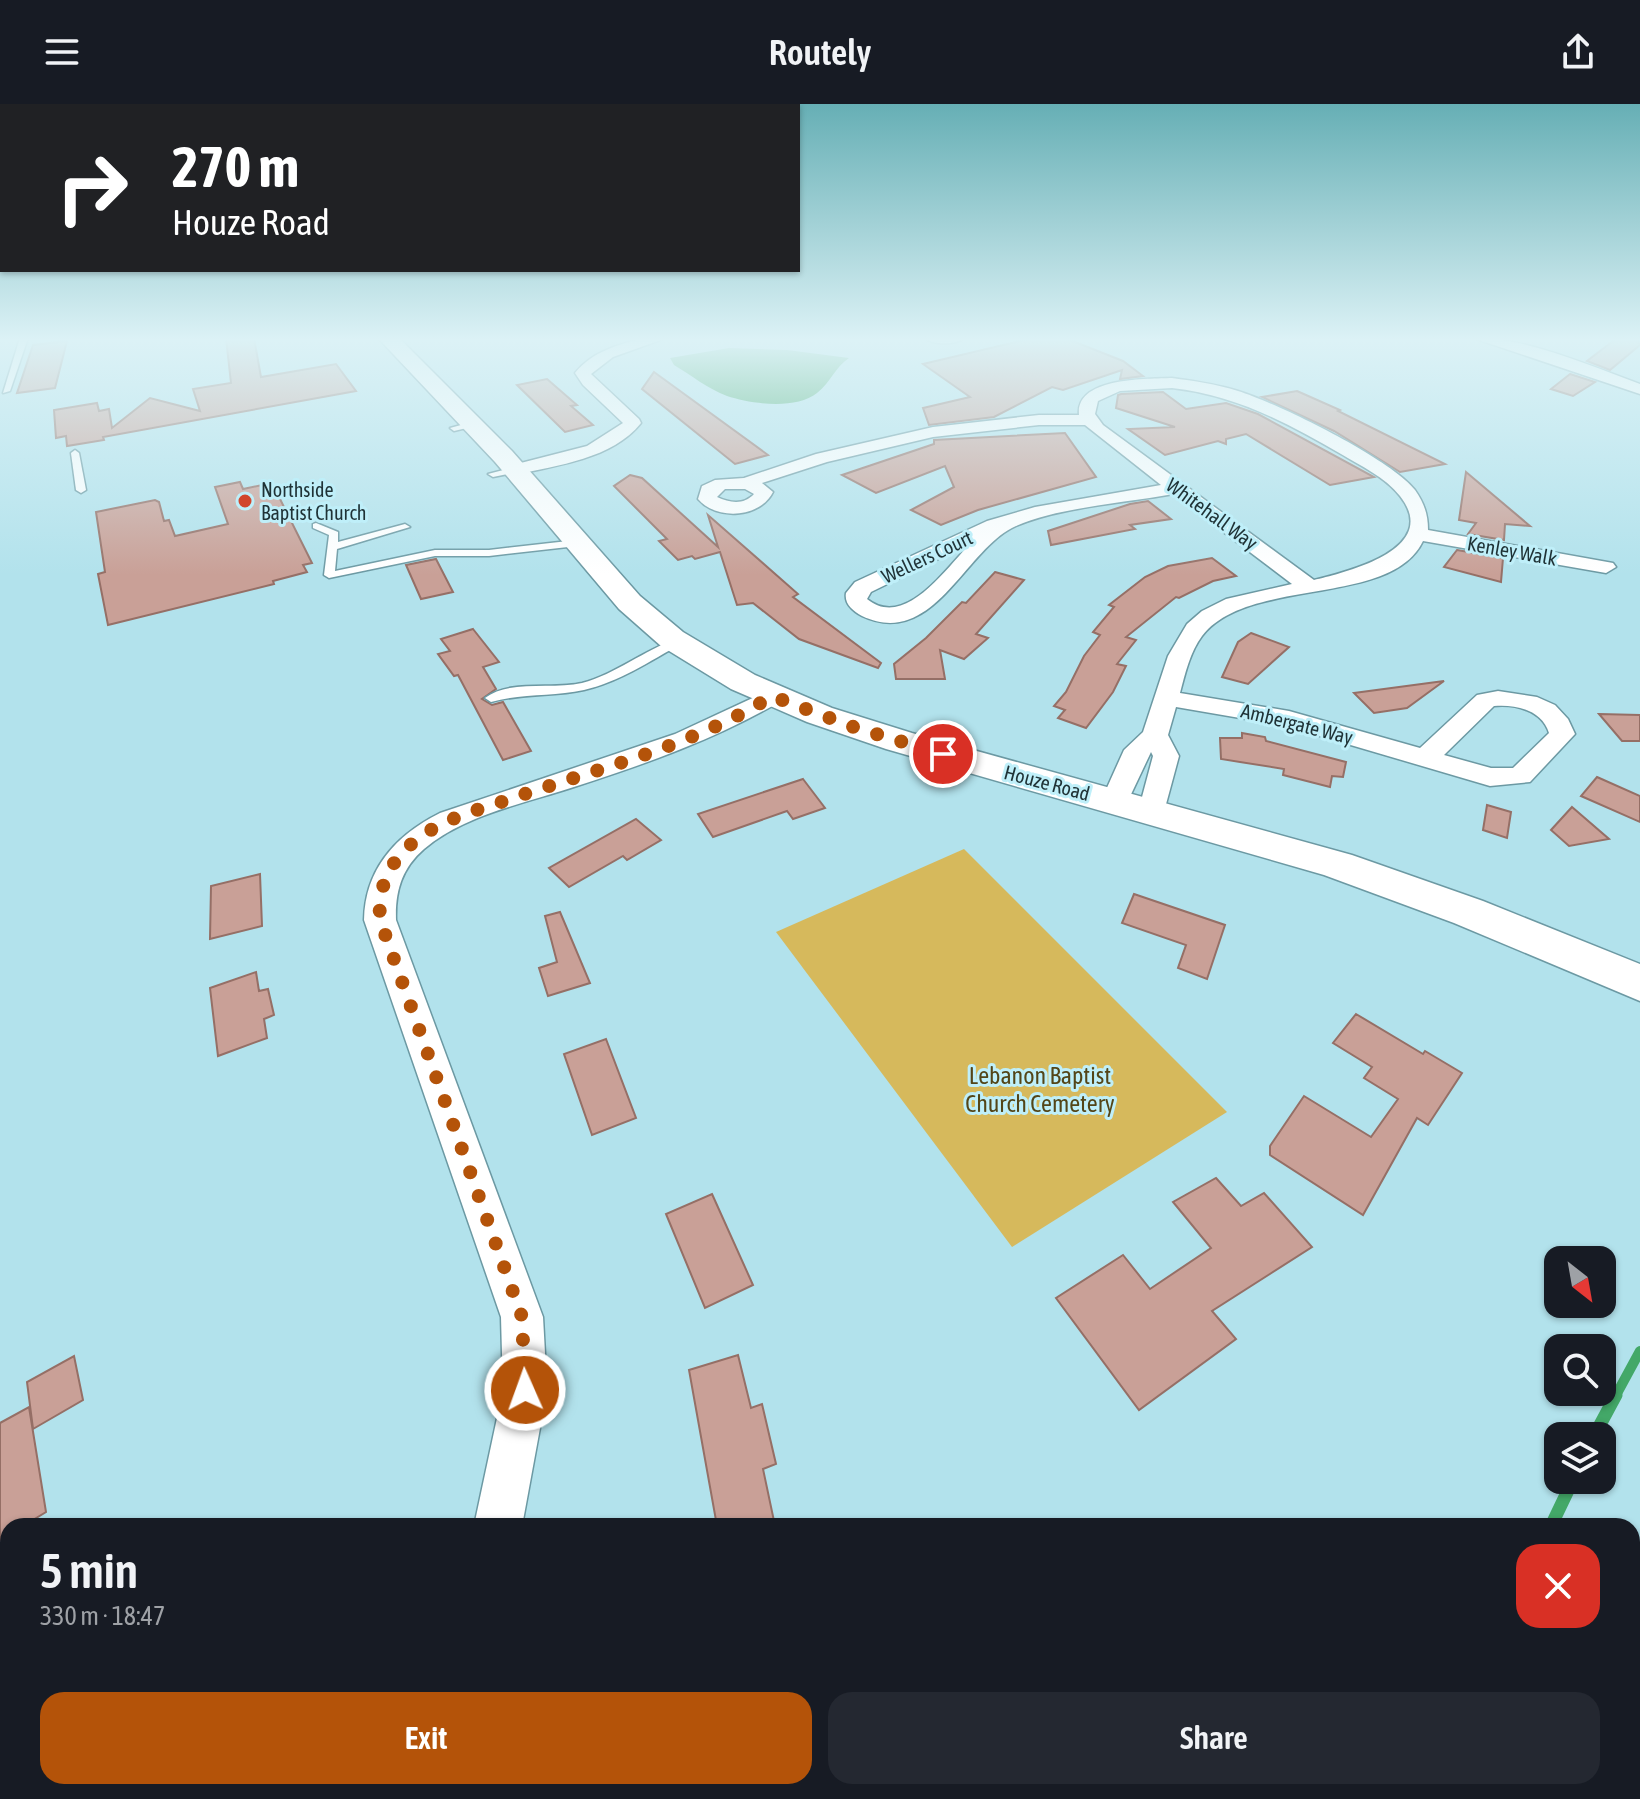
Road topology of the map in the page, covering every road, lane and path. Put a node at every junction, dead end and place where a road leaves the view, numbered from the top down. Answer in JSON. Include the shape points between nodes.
{"nodes":[{"id":1,"x":455,"y":417,"type":"edge"},
{"id":2,"x":627,"y":417,"type":"edge"},
{"id":3,"x":1088,"y":417,"type":"edge"},
{"id":4,"x":1284,"y":417,"type":"edge"},
{"id":5,"x":1089,"y":420,"type":"junction"},
{"id":6,"x":75,"y":453,"type":"dead end"},
{"id":7,"x":504,"y":472,"type":"junction"},
{"id":8,"x":748,"y":483,"type":"dead end"},
{"id":9,"x":1177,"y":488,"type":"junction"},
{"id":10,"x":81,"y":490,"type":"dead end"},
{"id":11,"x":1006,"y":523,"type":"junction"},
{"id":12,"x":316,"y":526,"type":"dead end"},
{"id":13,"x":405,"y":527,"type":"dead end"},
{"id":14,"x":380,"y":534,"type":"junction"},
{"id":15,"x":1417,"y":534,"type":"junction"},
{"id":16,"x":577,"y":543,"type":"junction"},
{"id":17,"x":332,"y":547,"type":"junction"},
{"id":18,"x":388,"y":561,"type":"junction"},
{"id":19,"x":1606,"y":567,"type":"dead end"},
{"id":20,"x":1309,"y":586,"type":"junction"},
{"id":21,"x":677,"y":642,"type":"junction"},
{"id":22,"x":772,"y":696,"type":"junction"},
{"id":23,"x":491,"y":698,"type":"dead end"},
{"id":24,"x":1168,"y":698,"type":"junction"},
{"id":25,"x":1155,"y":735,"type":"junction"},
{"id":26,"x":1425,"y":758,"type":"junction"},
{"id":27,"x":1133,"y":806,"type":"junction"},
{"id":28,"x":1640,"y":983,"type":"edge"},
{"id":29,"x":500,"y":1518,"type":"edge"}],
"edges":[{"from":1,"to":7,"type":"main road","name":"Houze Road"},
{"from":2,"to":7,"type":"street","via":[[633,423],[600,449]]},
{"from":3,"to":5,"type":"street"},
{"from":4,"to":15,"type":"street","via":[[1398,483],[1420,516]]},
{"from":5,"to":8,"type":"street","via":[[933,432],[822,458]]},
{"from":5,"to":9,"type":"street","name":"Whitehall Way"},
{"from":6,"to":10,"type":"lane"},
{"from":7,"to":16,"type":"main road","name":"Houze Road"},
{"from":9,"to":11,"type":"street","name":"Wellers Court"},
{"from":9,"to":20,"type":"street","name":"Whitehall Way"},
{"from":11,"to":11,"type":"street","name":"Wellers Court","via":[[863,587],[856,600],[879,614],[913,610]]},
{"from":12,"to":17,"type":"lane","via":[[334,534]]},
{"from":13,"to":14,"type":"lane"},
{"from":14,"to":17,"type":"lane"},
{"from":14,"to":18,"type":"lane"},
{"from":15,"to":19,"type":"street","name":"Kenley Walk"},
{"from":15,"to":20,"type":"street","via":[[1410,549],[1391,562]]},
{"from":16,"to":18,"type":"lane"},
{"from":16,"to":21,"type":"main road","name":"Houze Road","via":[[623,597]]},
{"from":17,"to":18,"type":"lane","via":[[329,575]]},
{"from":20,"to":24,"type":"street","via":[[1244,601],[1205,620],[1183,646]]},
{"from":21,"to":22,"type":"main road","name":"Houze Road"},
{"from":21,"to":23,"type":"lane","via":[[585,686]]},
{"from":22,"to":27,"type":"main road","name":"Houze Road","via":[[886,738]]},
{"from":22,"to":29,"type":"street","via":[[697,737],[449,820],[407,848],[382,884],[380,920],[522,1317],[525,1390]]},
{"from":24,"to":25,"type":"street"},
{"from":24,"to":26,"type":"street","name":"Ambergate Way","via":[[1289,719]]},
{"from":25,"to":27,"type":"street","via":[[1137,750]]},
{"from":25,"to":27,"type":"street","via":[[1166,756]]},
{"from":26,"to":26,"type":"street","name":"Ambergate Way","via":[[1490,777],[1520,776],[1562,734],[1560,723],[1531,703],[1486,700]]},
{"from":27,"to":28,"type":"main road","name":"Houze Road","via":[[1379,879]]}]}
